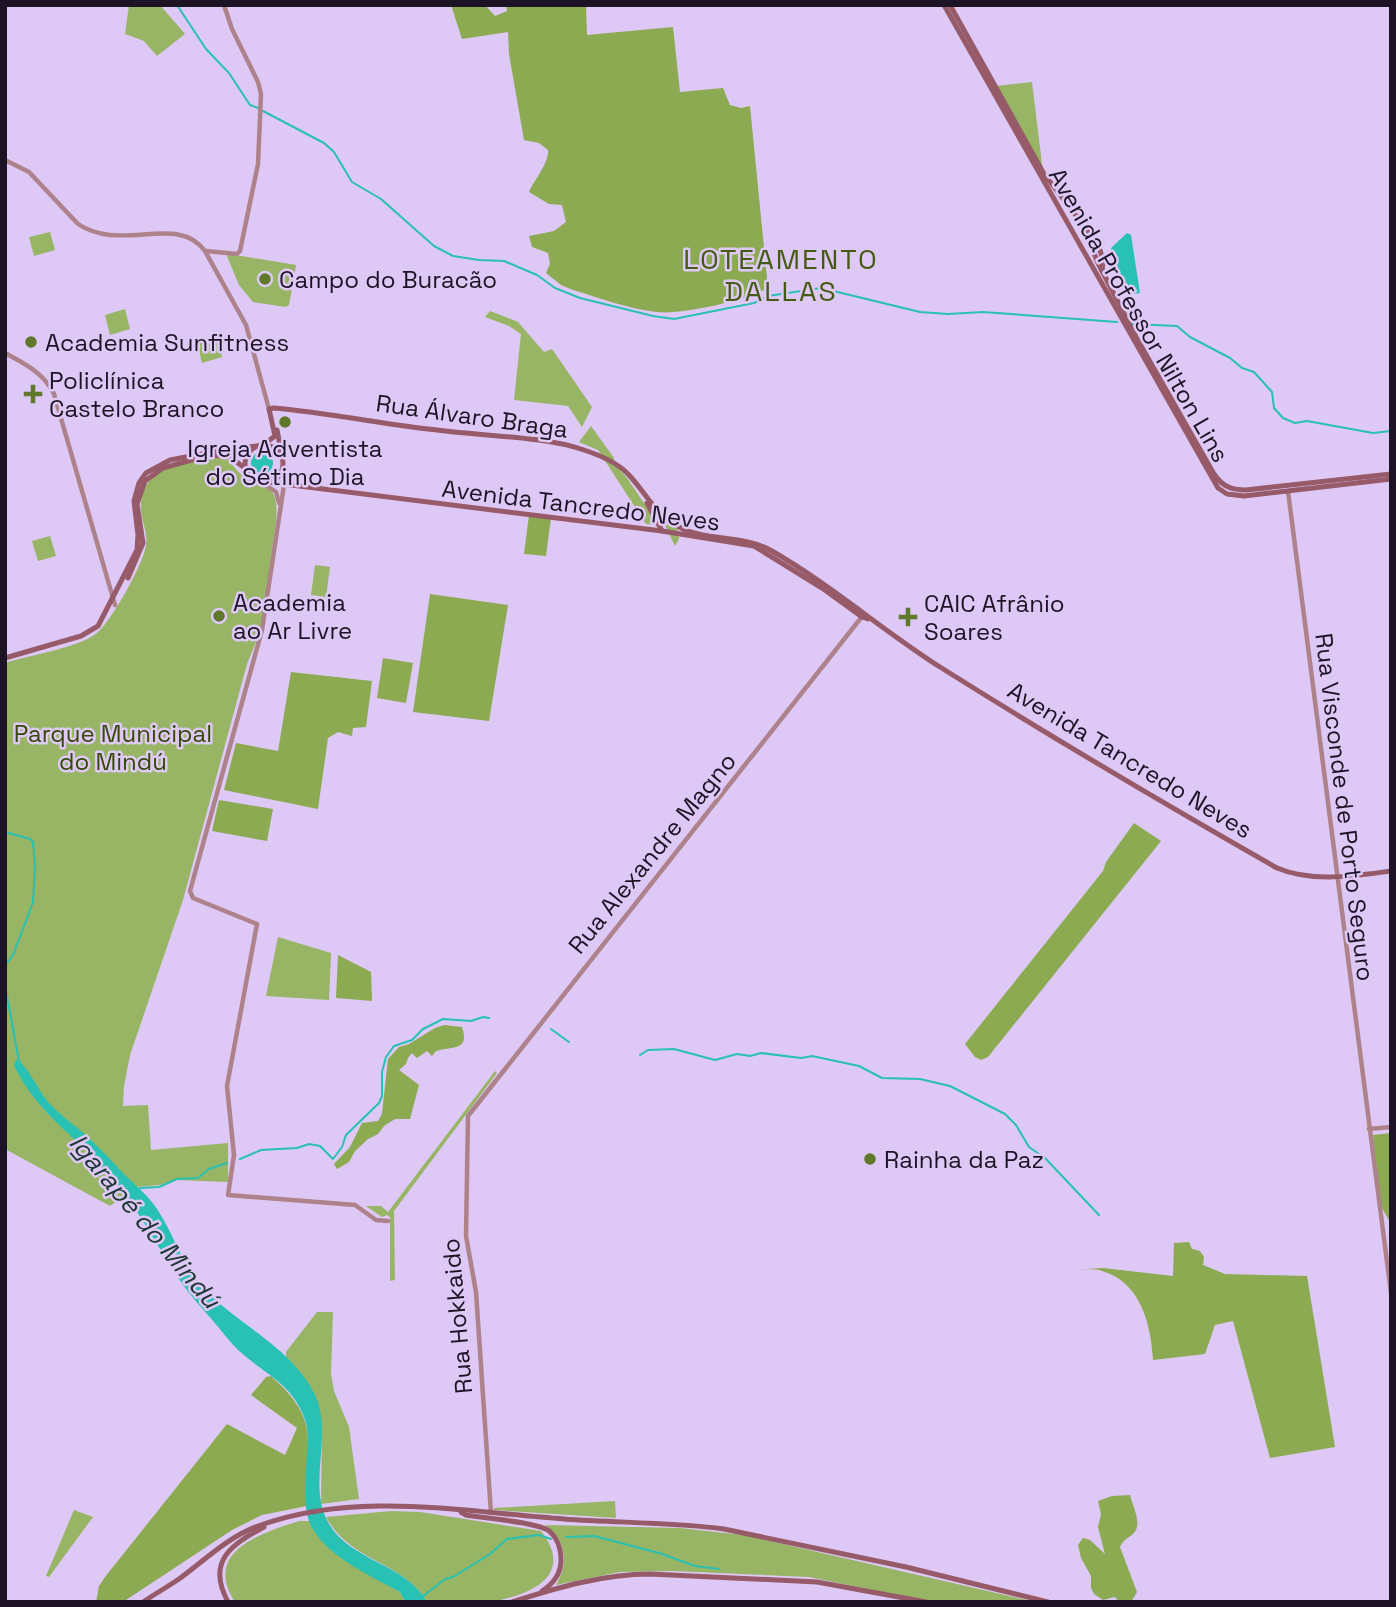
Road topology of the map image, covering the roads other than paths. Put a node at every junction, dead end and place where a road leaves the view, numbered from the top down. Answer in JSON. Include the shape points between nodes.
{"nodes":[{"id":1,"x":224,"y":5,"type":"edge"},
{"id":2,"x":944,"y":5,"type":"edge"},
{"id":3,"x":950,"y":5,"type":"edge"},
{"id":4,"x":5,"y":160,"type":"edge"},
{"id":5,"x":1074,"y":211,"type":"junction"},
{"id":6,"x":1063,"y":218,"type":"junction"},
{"id":7,"x":1081,"y":223,"type":"junction"},
{"id":8,"x":1068,"y":228,"type":"junction"},
{"id":9,"x":205,"y":251,"type":"junction"},
{"id":10,"x":1124,"y":319,"type":"junction"},
{"id":11,"x":1128,"y":327,"type":"junction"},
{"id":12,"x":5,"y":353,"type":"edge"},
{"id":13,"x":269,"y":408,"type":"junction"},
{"id":14,"x":272,"y":417,"type":"junction"},
{"id":15,"x":260,"y":445,"type":"junction"},
{"id":16,"x":282,"y":462,"type":"junction"},
{"id":17,"x":246,"y":469,"type":"junction"},
{"id":18,"x":1391,"y":474,"type":"edge"},
{"id":19,"x":1391,"y":479,"type":"edge"},
{"id":20,"x":264,"y":482,"type":"junction"},
{"id":21,"x":284,"y":485,"type":"junction"},
{"id":22,"x":640,"y":491,"type":"junction"},
{"id":23,"x":1288,"y":491,"type":"junction"},
{"id":24,"x":280,"y":517,"type":"junction"},
{"id":25,"x":682,"y":528,"type":"joint"},
{"id":26,"x":662,"y":531,"type":"junction"},
{"id":27,"x":114,"y":603,"type":"junction"},
{"id":28,"x":865,"y":616,"type":"junction"},
{"id":29,"x":5,"y":660,"type":"edge"},
{"id":30,"x":1391,"y":871,"type":"edge"},
{"id":31,"x":1336,"y":877,"type":"junction"},
{"id":32,"x":468,"y":1116,"type":"joint"},
{"id":33,"x":1391,"y":1127,"type":"edge"},
{"id":34,"x":1369,"y":1129,"type":"junction"},
{"id":35,"x":388,"y":1221,"type":"dead end"},
{"id":36,"x":1391,"y":1293,"type":"edge"},
{"id":37,"x":458,"y":1510,"type":"junction"},
{"id":38,"x":491,"y":1514,"type":"junction"},
{"id":39,"x":279,"y":1519,"type":"junction"},
{"id":40,"x":535,"y":1595,"type":"junction"},
{"id":41,"x":143,"y":1602,"type":"edge"},
{"id":42,"x":228,"y":1602,"type":"edge"},
{"id":43,"x":512,"y":1602,"type":"edge"},
{"id":44,"x":926,"y":1602,"type":"edge"},
{"id":45,"x":1048,"y":1602,"type":"edge"}],
"edges":[{"from":1,"to":9,"type":"street","via":[[258,82],[261,148],[242,246],[237,254]]},
{"from":2,"to":6,"type":"main road","name":"Avenida Professor Nilton Lins"},
{"from":3,"to":5,"type":"main road","name":"Avenida Professor Nilton Lins","via":[[1044,174]]},
{"from":4,"to":9,"type":"street","via":[[29,172],[86,229],[113,237],[183,234]]},
{"from":5,"to":6,"type":"main road"},
{"from":5,"to":7,"type":"main road","name":"Avenida Professor Nilton Lins"},
{"from":6,"to":8,"type":"main road","name":"Avenida Professor Nilton Lins"},
{"from":7,"to":8,"type":"main road"},
{"from":7,"to":10,"type":"main road","name":"Avenida Professor Nilton Lins"},
{"from":8,"to":10,"type":"main road","name":"Avenida Professor Nilton Lins"},
{"from":9,"to":13,"type":"street","via":[[246,325]]},
{"from":10,"to":11,"type":"main road","name":"Avenida Professor Nilton Lins"},
{"from":11,"to":18,"type":"main road","name":"Avenida Professor Nilton Lins","via":[[1214,474],[1227,487],[1246,490]]},
{"from":11,"to":23,"type":"main road","name":"Avenida Professor Nilton Lins","via":[[1218,488],[1238,496]]},
{"from":12,"to":27,"type":"street","via":[[37,372],[54,394]]},
{"from":13,"to":14,"type":"main road"},
{"from":13,"to":22,"type":"main road","name":"Rua Álvaro Braga","via":[[572,446],[615,464]]},
{"from":14,"to":15,"type":"main road","via":[[275,436]]},
{"from":14,"to":16,"type":"main road"},
{"from":15,"to":16,"type":"main road","via":[[275,449]]},
{"from":15,"to":17,"type":"main road","via":[[247,456]]},
{"from":15,"to":27,"type":"main road","via":[[170,460],[146,473],[134,501],[138,545]]},
{"from":16,"to":20,"type":"main road","via":[[278,476]]},
{"from":16,"to":21,"type":"main road"},
{"from":17,"to":20,"type":"main road","via":[[253,479]]},
{"from":17,"to":27,"type":"main road","via":[[219,454],[171,464],[148,477],[138,503],[142,548]]},
{"from":19,"to":23,"type":"main road","name":"Avenida Professor Nilton Lins"},
{"from":20,"to":21,"type":"main road","name":"Avenida Tancredo Neves"},
{"from":20,"to":24,"type":"street","via":[[276,492]]},
{"from":21,"to":24,"type":"street"},
{"from":21,"to":26,"type":"main road","name":"Avenida Tancredo Neves"},
{"from":22,"to":25,"type":"main road","name":"Rua Álvaro Braga","via":[[658,512]]},
{"from":22,"to":26,"type":"main road"},
{"from":23,"to":31,"type":"street","name":"Rua Visconde de Porto Seguro"},
{"from":24,"to":35,"type":"street","via":[[262,630],[190,891],[193,898],[257,924],[227,1086],[234,1154],[228,1195],[358,1205],[376,1220]]},
{"from":25,"to":28,"type":"main road","name":"Avenida Tancredo Neves","via":[[755,542]]},
{"from":26,"to":28,"type":"main road","name":"Avenida Tancredo Neves","via":[[754,547]]},
{"from":27,"to":29,"type":"main road","via":[[91,632]]},
{"from":28,"to":31,"type":"main road","name":"Avenida Tancredo Neves","via":[[942,668],[1236,845],[1292,874]]},
{"from":28,"to":32,"type":"street","name":"Rua Alexandre Magno"},
{"from":30,"to":31,"type":"main road","name":"Avenida Tancredo Neves"},
{"from":31,"to":34,"type":"street","name":"Rua Visconde de Porto Seguro"},
{"from":32,"to":38,"type":"street","name":"Rua Hokkaido","via":[[466,1236],[476,1292]]},
{"from":33,"to":34,"type":"street"},
{"from":34,"to":36,"type":"street","name":"Rua Visconde de Porto Seguro"},
{"from":37,"to":38,"type":"main road"},
{"from":37,"to":39,"type":"main road","via":[[402,1504]]},
{"from":37,"to":40,"type":"main road","via":[[552,1534],[561,1564],[552,1583]]},
{"from":38,"to":45,"type":"main road","via":[[724,1529]]},
{"from":39,"to":41,"type":"main road","via":[[223,1544]]},
{"from":39,"to":42,"type":"main road","via":[[237,1543],[222,1561],[220,1582]]},
{"from":40,"to":43,"type":"main road"},
{"from":40,"to":44,"type":"main road","via":[[614,1576],[650,1574],[817,1582]]}]}
